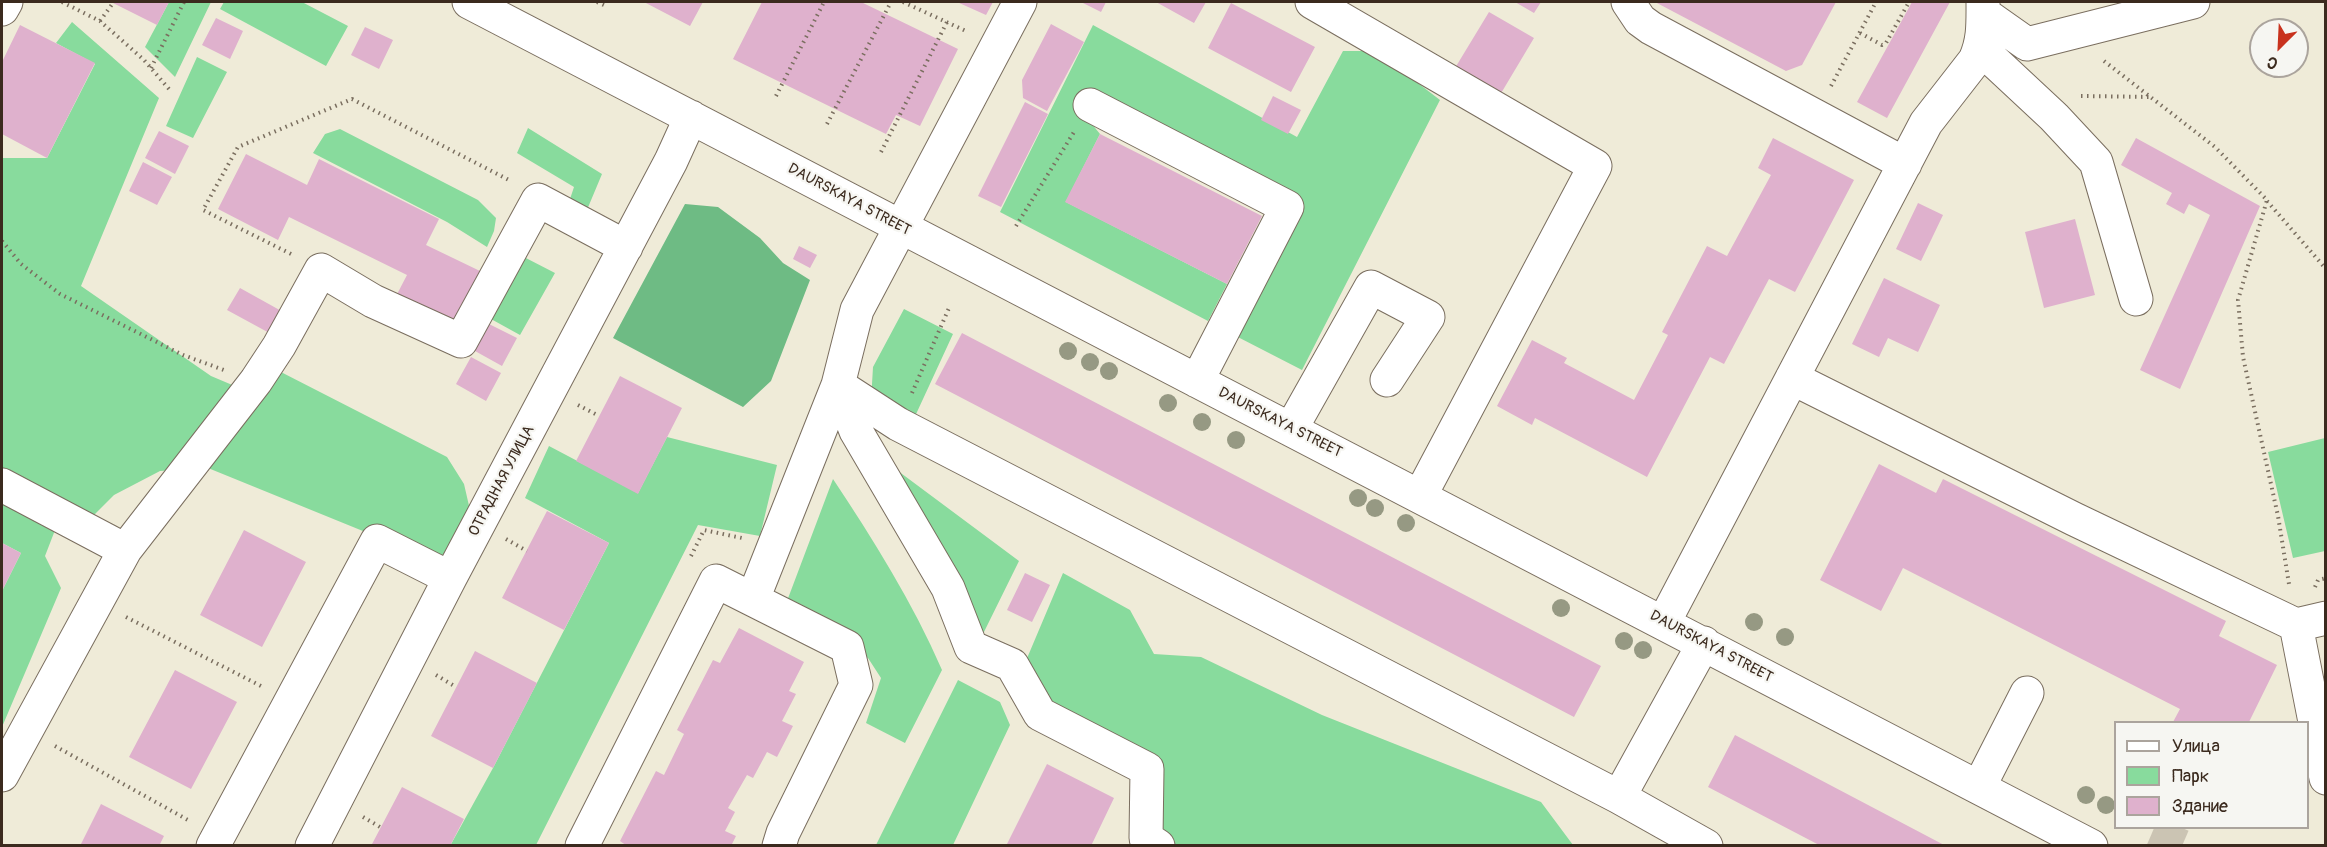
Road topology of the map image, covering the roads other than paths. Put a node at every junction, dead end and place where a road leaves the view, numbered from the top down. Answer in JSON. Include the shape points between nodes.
{"nodes":[{"id":1,"x":6,"y":2,"type":"edge"},
{"id":2,"x":469,"y":2,"type":"edge"},
{"id":3,"x":1020,"y":2,"type":"edge"},
{"id":4,"x":1312,"y":2,"type":"edge"},
{"id":5,"x":1628,"y":2,"type":"edge"},
{"id":6,"x":2193,"y":2,"type":"edge"},
{"id":7,"x":1983,"y":7,"type":"edge"},
{"id":8,"x":2,"y":9,"type":"edge"},
{"id":9,"x":1980,"y":48,"type":"junction"},
{"id":10,"x":1090,"y":105,"type":"road end"},
{"id":11,"x":691,"y":117,"type":"junction"},
{"id":12,"x":1905,"y":164,"type":"junction"},
{"id":13,"x":900,"y":227,"type":"junction"},
{"id":14,"x":626,"y":247,"type":"junction"},
{"id":15,"x":2136,"y":299,"type":"dead end"},
{"id":16,"x":1792,"y":378,"type":"junction"},
{"id":17,"x":1387,"y":380,"type":"dead end"},
{"id":18,"x":1197,"y":381,"type":"junction"},
{"id":19,"x":838,"y":385,"type":"junction"},
{"id":20,"x":1291,"y":429,"type":"junction"},
{"id":21,"x":2,"y":485,"type":"edge"},
{"id":22,"x":1420,"y":496,"type":"junction"},
{"id":23,"x":124,"y":550,"type":"junction"},
{"id":24,"x":450,"y":578,"type":"junction"},
{"id":25,"x":753,"y":599,"type":"junction"},
{"id":26,"x":1664,"y":622,"type":"junction"},
{"id":27,"x":2311,"y":622,"type":"edge"},
{"id":28,"x":1704,"y":643,"type":"junction"},
{"id":29,"x":2027,"y":693,"type":"dead end"},
{"id":30,"x":2,"y":775,"type":"edge"},
{"id":31,"x":2325,"y":778,"type":"edge"},
{"id":32,"x":1979,"y":787,"type":"junction"},
{"id":33,"x":1619,"y":797,"type":"junction"},
{"id":34,"x":215,"y":841,"type":"edge"},
{"id":35,"x":1149,"y":843,"type":"edge"},
{"id":36,"x":312,"y":846,"type":"edge"},
{"id":37,"x":582,"y":846,"type":"edge"},
{"id":38,"x":779,"y":846,"type":"edge"},
{"id":39,"x":1706,"y":846,"type":"edge"},
{"id":40,"x":2091,"y":846,"type":"edge"}],
"edges":[{"from":1,"to":8,"type":"street"},
{"from":2,"to":11,"type":"street","name":"DAURSKAYA STREET"},
{"from":3,"to":13,"type":"street"},
{"from":4,"to":22,"type":"street","via":[[1595,166]]},
{"from":5,"to":12,"type":"street","via":[[1651,28]]},
{"from":6,"to":7,"type":"street","via":[[2027,44]]},
{"from":7,"to":9,"type":"street"},
{"from":9,"to":12,"type":"street","via":[[1968,70],[1931,116]]},
{"from":9,"to":15,"type":"street","via":[[2096,162]]},
{"from":10,"to":18,"type":"street","via":[[1287,207]]},
{"from":11,"to":13,"type":"street","name":"DAURSKAYA STREET"},
{"from":11,"to":14,"type":"street","name":"ОТРАДНАЯ УЛИЦА"},
{"from":12,"to":16,"type":"street"},
{"from":13,"to":18,"type":"street","name":"DAURSKAYA STREET"},
{"from":13,"to":19,"type":"street","via":[[857,310]]},
{"from":14,"to":23,"type":"street","via":[[538,200],[461,341],[373,300],[321,270],[256,381]]},
{"from":14,"to":24,"type":"street","name":"ОТРАДНАЯ УЛИЦА"},
{"from":16,"to":26,"type":"street"},
{"from":16,"to":27,"type":"street","via":[[2064,514]]},
{"from":17,"to":20,"type":"street","via":[[1428,317],[1371,287]]},
{"from":18,"to":20,"type":"street","name":"DAURSKAYA STREET"},
{"from":19,"to":25,"type":"street"},
{"from":19,"to":33,"type":"street","via":[[898,424]]},
{"from":19,"to":35,"type":"street","via":[[856,431],[948,588],[971,647],[1012,665],[1040,714],[1147,769]]},
{"from":20,"to":22,"type":"street","name":"DAURSKAYA STREET"},
{"from":21,"to":23,"type":"street"},
{"from":22,"to":26,"type":"street","name":"DAURSKAYA STREET"},
{"from":23,"to":30,"type":"street"},
{"from":24,"to":34,"type":"street","via":[[377,541]]},
{"from":24,"to":36,"type":"street","name":"ОТРАДНАЯ УЛИЦА"},
{"from":25,"to":37,"type":"street","via":[[716,581]]},
{"from":25,"to":38,"type":"street","via":[[847,647],[856,685]]},
{"from":26,"to":28,"type":"street","name":"DAURSKAYA STREET"},
{"from":27,"to":31,"type":"street"},
{"from":28,"to":32,"type":"street","name":"DAURSKAYA STREET"},
{"from":28,"to":33,"type":"street"},
{"from":29,"to":32,"type":"street"},
{"from":32,"to":40,"type":"street","name":"DAURSKAYA STREET"},
{"from":33,"to":39,"type":"street"}]}
